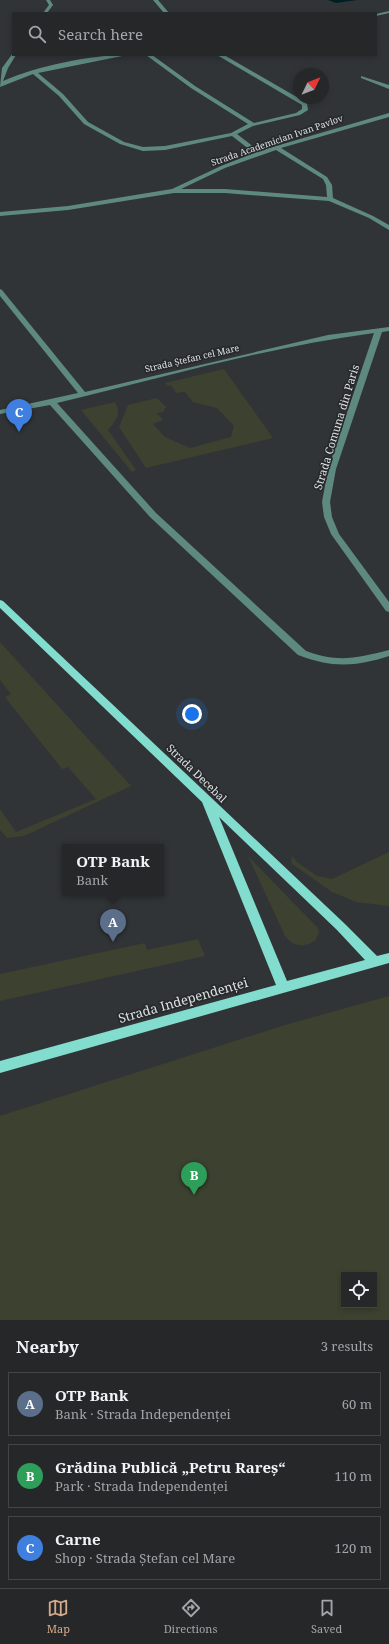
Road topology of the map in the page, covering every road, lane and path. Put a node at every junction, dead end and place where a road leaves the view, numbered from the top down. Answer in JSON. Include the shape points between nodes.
{"nodes":[{"id":1,"x":48,"y":0,"type":"edge"},
{"id":2,"x":155,"y":0,"type":"edge"},
{"id":3,"x":46,"y":12,"type":"edge"},
{"id":4,"x":166,"y":12,"type":"edge"},
{"id":5,"x":389,"y":12,"type":"edge"},
{"id":6,"x":377,"y":15,"type":"edge"},
{"id":7,"x":12,"y":56,"type":"edge"},
{"id":8,"x":117,"y":56,"type":"edge"},
{"id":9,"x":149,"y":56,"type":"edge"},
{"id":10,"x":222,"y":56,"type":"edge"},
{"id":11,"x":34,"y":72,"type":"junction"},
{"id":12,"x":363,"y":77,"type":"dead end"},
{"id":13,"x":0,"y":84,"type":"edge"},
{"id":14,"x":389,"y":87,"type":"edge"},
{"id":15,"x":389,"y":115,"type":"edge"},
{"id":16,"x":251,"y":125,"type":"junction"},
{"id":17,"x":234,"y":134,"type":"junction"},
{"id":18,"x":277,"y":148,"type":"junction"},
{"id":19,"x":259,"y":154,"type":"junction"},
{"id":20,"x":174,"y":191,"type":"junction"},
{"id":21,"x":330,"y":199,"type":"junction"},
{"id":22,"x":0,"y":214,"type":"edge"},
{"id":23,"x":389,"y":228,"type":"edge"},
{"id":24,"x":0,"y":291,"type":"edge"},
{"id":25,"x":389,"y":329,"type":"edge"},
{"id":26,"x":379,"y":330,"type":"junction"},
{"id":27,"x":83,"y":394,"type":"junction"},
{"id":28,"x":52,"y":402,"type":"junction"},
{"id":29,"x":0,"y":412,"type":"edge"},
{"id":30,"x":0,"y":603,"type":"edge"},
{"id":31,"x":389,"y":609,"type":"edge"},
{"id":32,"x":389,"y":653,"type":"edge"},
{"id":33,"x":205,"y":799,"type":"junction"},
{"id":34,"x":389,"y":958,"type":"edge"},
{"id":35,"x":375,"y":962,"type":"junction"},
{"id":36,"x":283,"y":987,"type":"junction"},
{"id":37,"x":0,"y":1067,"type":"edge"}],
"edges":[{"from":1,"to":3,"type":"street","via":[[51,5]]},
{"from":2,"to":4,"type":"street"},
{"from":5,"to":6,"type":"street"},
{"from":7,"to":13,"type":"street"},
{"from":8,"to":11,"type":"street"},
{"from":9,"to":16,"type":"street"},
{"from":10,"to":16,"type":"street","via":[[305,104],[303,112],[298,114]]},
{"from":11,"to":13,"type":"street"},
{"from":11,"to":17,"type":"street","via":[[61,95],[86,122],[135,148],[165,148]]},
{"from":12,"to":14,"type":"street"},
{"from":15,"to":18,"type":"street","name":"Strada Academician Ivan Pavlov"},
{"from":16,"to":17,"type":"street"},
{"from":17,"to":19,"type":"street"},
{"from":18,"to":19,"type":"street","name":"Strada Academician Ivan Pavlov"},
{"from":18,"to":21,"type":"street","via":[[325,178],[329,185]]},
{"from":19,"to":20,"type":"street","name":"Strada Academician Ivan Pavlov","via":[[220,167]]},
{"from":20,"to":21,"type":"street","name":"Strada Academician Ivan Pavlov","via":[[225,191]]},
{"from":20,"to":22,"type":"street","name":"Strada Academician Ivan Pavlov","via":[[68,208]]},
{"from":21,"to":23,"type":"street","name":"Strada Academician Ivan Pavlov","via":[[371,216]]},
{"from":24,"to":27,"type":"street"},
{"from":25,"to":26,"type":"street","name":"Strada Ștefan cel Mare"},
{"from":26,"to":27,"type":"street","name":"Strada Ștefan cel Mare","via":[[328,337],[272,349]]},
{"from":26,"to":31,"type":"street","name":"Strada Comuna din Paris","via":[[332,469],[325,504],[329,523],[335,534]]},
{"from":27,"to":28,"type":"street","name":"Strada Ștefan cel Mare"},
{"from":28,"to":29,"type":"street","name":"Strada Ștefan cel Mare"},
{"from":28,"to":32,"type":"street","via":[[152,515],[302,653],[336,663],[367,660]]},
{"from":30,"to":33,"type":"main road","name":"Strada Decebal"},
{"from":33,"to":35,"type":"main road","name":"Strada Decebal","via":[[326,912]]},
{"from":33,"to":36,"type":"main road"},
{"from":34,"to":35,"type":"main road","name":"Strada Independenței"},
{"from":35,"to":36,"type":"main road","name":"Strada Independenței"},
{"from":36,"to":37,"type":"main road","name":"Strada Independenței"}]}
